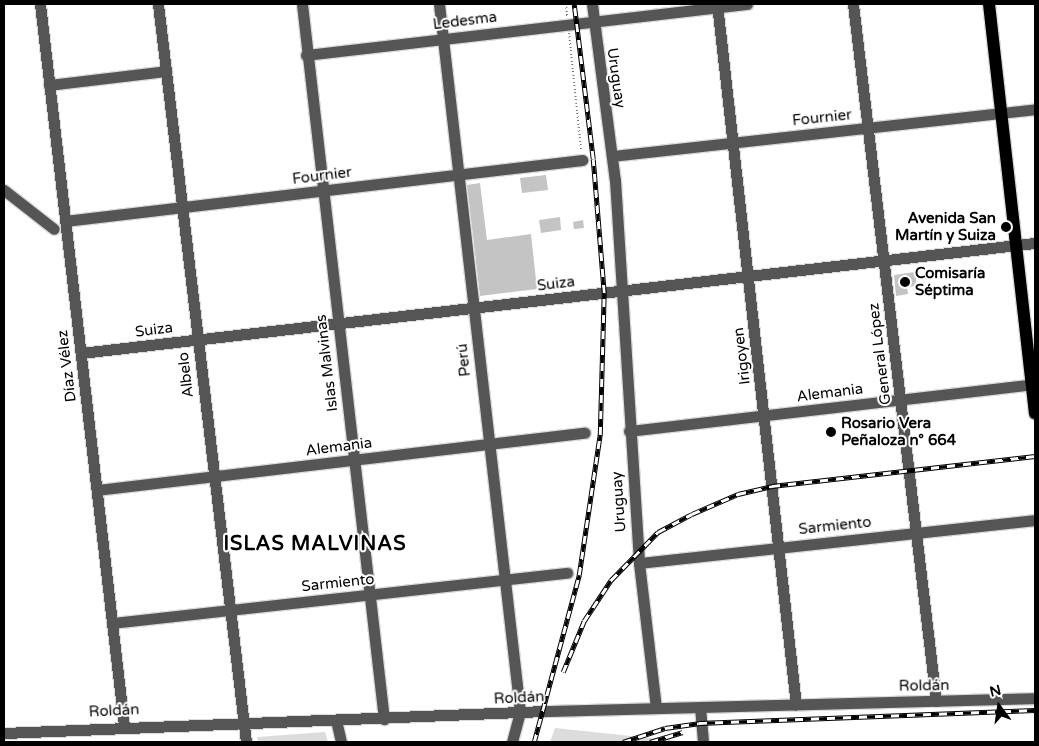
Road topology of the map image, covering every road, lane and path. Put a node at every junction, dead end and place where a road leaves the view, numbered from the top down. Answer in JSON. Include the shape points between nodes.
{"nodes":[{"id":1,"x":40,"y":4,"type":"edge"},
{"id":2,"x":158,"y":4,"type":"edge"},
{"id":3,"x":302,"y":4,"type":"edge"},
{"id":4,"x":439,"y":4,"type":"edge"},
{"id":5,"x":566,"y":4,"type":"edge"},
{"id":6,"x":592,"y":4,"type":"edge"},
{"id":7,"x":747,"y":4,"type":"edge"},
{"id":8,"x":853,"y":4,"type":"edge"},
{"id":9,"x":989,"y":4,"type":"edge"},
{"id":10,"x":717,"y":6,"type":"edge"},
{"id":11,"x":594,"y":22,"type":"junction"},
{"id":12,"x":568,"y":25,"type":"junction"},
{"id":13,"x":443,"y":39,"type":"junction"},
{"id":14,"x":306,"y":55,"type":"junction"},
{"id":15,"x":166,"y":71,"type":"junction"},
{"id":16,"x":49,"y":85,"type":"junction"},
{"id":17,"x":1035,"y":109,"type":"edge"},
{"id":18,"x":1001,"y":113,"type":"junction"},
{"id":19,"x":868,"y":127,"type":"junction"},
{"id":20,"x":732,"y":143,"type":"junction"},
{"id":21,"x":612,"y":156,"type":"junction"},
{"id":22,"x":582,"y":160,"type":"joint"},
{"id":23,"x":458,"y":174,"type":"junction"},
{"id":24,"x":4,"y":190,"type":"edge"},
{"id":25,"x":322,"y":191,"type":"junction"},
{"id":26,"x":182,"y":207,"type":"junction"},
{"id":27,"x":65,"y":221,"type":"junction"},
{"id":28,"x":54,"y":229,"type":"dead end"},
{"id":29,"x":1035,"y":244,"type":"edge"},
{"id":30,"x":1016,"y":246,"type":"junction"},
{"id":31,"x":884,"y":261,"type":"junction"},
{"id":32,"x":748,"y":277,"type":"junction"},
{"id":33,"x":620,"y":292,"type":"junction"},
{"id":34,"x":474,"y":308,"type":"junction"},
{"id":35,"x":338,"y":324,"type":"junction"},
{"id":36,"x":197,"y":340,"type":"junction"},
{"id":37,"x":81,"y":353,"type":"junction"},
{"id":38,"x":1034,"y":384,"type":"edge"},
{"id":39,"x":900,"y":399,"type":"junction"},
{"id":40,"x":1035,"y":413,"type":"edge"},
{"id":41,"x":764,"y":416,"type":"junction"},
{"id":42,"x":629,"y":431,"type":"junction"},
{"id":43,"x":585,"y":434,"type":"dead end"},
{"id":44,"x":489,"y":445,"type":"junction"},
{"id":45,"x":354,"y":460,"type":"junction"},
{"id":46,"x":213,"y":477,"type":"junction"},
{"id":47,"x":97,"y":490,"type":"junction"},
{"id":48,"x":1035,"y":520,"type":"edge"},
{"id":49,"x":916,"y":533,"type":"junction"},
{"id":50,"x":778,"y":547,"type":"junction"},
{"id":51,"x":639,"y":563,"type":"junction"},
{"id":52,"x":568,"y":573,"type":"dead end"},
{"id":53,"x":504,"y":580,"type":"junction"},
{"id":54,"x":369,"y":594,"type":"junction"},
{"id":55,"x":228,"y":610,"type":"junction"},
{"id":56,"x":112,"y":623,"type":"junction"},
{"id":57,"x":1035,"y":698,"type":"edge"},
{"id":58,"x":936,"y":701,"type":"junction"},
{"id":59,"x":796,"y":705,"type":"junction"},
{"id":60,"x":700,"y":707,"type":"junction"},
{"id":61,"x":656,"y":708,"type":"junction"},
{"id":62,"x":520,"y":712,"type":"junction"},
{"id":63,"x":384,"y":719,"type":"junction"},
{"id":64,"x":336,"y":720,"type":"junction"},
{"id":65,"x":242,"y":722,"type":"junction"},
{"id":66,"x":124,"y":726,"type":"junction"},
{"id":67,"x":4,"y":733,"type":"edge"},
{"id":68,"x":246,"y":742,"type":"edge"},
{"id":69,"x":341,"y":742,"type":"edge"},
{"id":70,"x":512,"y":742,"type":"edge"},
{"id":71,"x":703,"y":742,"type":"edge"}],
"edges":[{"from":1,"to":16,"type":"street","name":"Díaz Vélez"},
{"from":2,"to":15,"type":"street","name":"Albelo"},
{"from":3,"to":14,"type":"street","name":"Islas Malvinas"},
{"from":4,"to":13,"type":"street","name":"Perú"},
{"from":5,"to":12,"type":"path"},
{"from":6,"to":11,"type":"street","name":"Uruguay"},
{"from":7,"to":10,"type":"street","name":"Ledesma"},
{"from":8,"to":19,"type":"street","name":"General López"},
{"from":9,"to":18,"type":"main road"},
{"from":10,"to":11,"type":"street","name":"Ledesma"},
{"from":10,"to":20,"type":"street","name":"Irigoyen"},
{"from":11,"to":12,"type":"street","name":"Ledesma"},
{"from":11,"to":21,"type":"street","name":"Uruguay"},
{"from":12,"to":13,"type":"street","name":"Ledesma"},
{"from":12,"to":22,"type":"path"},
{"from":13,"to":14,"type":"street","name":"Ledesma"},
{"from":13,"to":23,"type":"street","name":"Perú"},
{"from":14,"to":25,"type":"street","name":"Islas Malvinas"},
{"from":15,"to":16,"type":"street"},
{"from":15,"to":26,"type":"street","name":"Albelo"},
{"from":16,"to":27,"type":"street","name":"Díaz Vélez"},
{"from":17,"to":18,"type":"street","name":"Fournier"},
{"from":18,"to":19,"type":"street","name":"Fournier"},
{"from":18,"to":30,"type":"main road"},
{"from":19,"to":20,"type":"street","name":"Fournier"},
{"from":19,"to":31,"type":"street","name":"General López"},
{"from":20,"to":21,"type":"street","name":"Fournier"},
{"from":20,"to":32,"type":"street","name":"Irigoyen"},
{"from":21,"to":33,"type":"street","name":"Uruguay"},
{"from":22,"to":23,"type":"street","name":"Fournier"},
{"from":23,"to":25,"type":"street","name":"Fournier"},
{"from":23,"to":34,"type":"street","name":"Perú"},
{"from":24,"to":28,"type":"street"},
{"from":25,"to":26,"type":"street","name":"Fournier"},
{"from":25,"to":35,"type":"street","name":"Islas Malvinas"},
{"from":26,"to":27,"type":"street","name":"Fournier"},
{"from":26,"to":36,"type":"street","name":"Albelo"},
{"from":27,"to":37,"type":"street","name":"Díaz Vélez"},
{"from":29,"to":30,"type":"street","name":"Suiza"},
{"from":30,"to":31,"type":"street","name":"Suiza"},
{"from":30,"to":38,"type":"main road"},
{"from":31,"to":32,"type":"street","name":"Suiza"},
{"from":31,"to":39,"type":"street","name":"General López"},
{"from":32,"to":33,"type":"street","name":"Suiza"},
{"from":32,"to":41,"type":"street","name":"Irigoyen"},
{"from":33,"to":34,"type":"street","name":"Suiza"},
{"from":33,"to":42,"type":"street","name":"Uruguay"},
{"from":34,"to":35,"type":"street","name":"Suiza"},
{"from":34,"to":44,"type":"street","name":"Perú"},
{"from":35,"to":36,"type":"street","name":"Suiza"},
{"from":35,"to":45,"type":"street","name":"Islas Malvinas"},
{"from":36,"to":37,"type":"street","name":"Suiza"},
{"from":36,"to":46,"type":"street","name":"Albelo"},
{"from":37,"to":47,"type":"street","name":"Díaz Vélez"},
{"from":38,"to":39,"type":"street","name":"Alemania"},
{"from":38,"to":40,"type":"main road"},
{"from":39,"to":41,"type":"street","name":"Alemania"},
{"from":39,"to":49,"type":"street","name":"General López"},
{"from":41,"to":42,"type":"street","name":"Alemania"},
{"from":41,"to":50,"type":"street","name":"Irigoyen"},
{"from":42,"to":51,"type":"street","name":"Uruguay"},
{"from":43,"to":44,"type":"street","name":"Alemania"},
{"from":44,"to":45,"type":"street","name":"Alemania"},
{"from":44,"to":53,"type":"street","name":"Perú"},
{"from":45,"to":46,"type":"street","name":"Alemania"},
{"from":45,"to":54,"type":"street","name":"Islas Malvinas"},
{"from":46,"to":47,"type":"street","name":"Alemania"},
{"from":46,"to":55,"type":"street","name":"Albelo"},
{"from":47,"to":56,"type":"street","name":"Díaz Vélez"},
{"from":48,"to":49,"type":"street","name":"Sarmiento"},
{"from":49,"to":50,"type":"street","name":"Sarmiento"},
{"from":49,"to":58,"type":"street","name":"General López"},
{"from":50,"to":51,"type":"street","name":"Sarmiento"},
{"from":50,"to":59,"type":"street","name":"Irigoyen"},
{"from":51,"to":61,"type":"street","name":"Uruguay"},
{"from":52,"to":53,"type":"street","name":"Sarmiento"},
{"from":53,"to":54,"type":"street","name":"Sarmiento"},
{"from":53,"to":62,"type":"street","name":"Perú"},
{"from":54,"to":55,"type":"street","name":"Sarmiento"},
{"from":54,"to":63,"type":"street","name":"Islas Malvinas"},
{"from":55,"to":56,"type":"street","name":"Sarmiento"},
{"from":55,"to":65,"type":"street","name":"Albelo"},
{"from":56,"to":66,"type":"street","name":"Díaz Vélez"},
{"from":57,"to":58,"type":"street","name":"Roldán"},
{"from":58,"to":59,"type":"street","name":"Roldán"},
{"from":59,"to":60,"type":"street","name":"Roldán"},
{"from":60,"to":61,"type":"street","name":"Roldán"},
{"from":60,"to":71,"type":"street"},
{"from":61,"to":62,"type":"street","name":"Roldán"},
{"from":62,"to":63,"type":"street","name":"Roldán"},
{"from":62,"to":70,"type":"street"},
{"from":63,"to":64,"type":"street","name":"Roldán"},
{"from":64,"to":65,"type":"street","name":"Roldán"},
{"from":64,"to":69,"type":"street"},
{"from":65,"to":66,"type":"street","name":"Roldán"},
{"from":65,"to":68,"type":"street","name":"Albelo"},
{"from":66,"to":67,"type":"street","name":"Roldán"}]}
